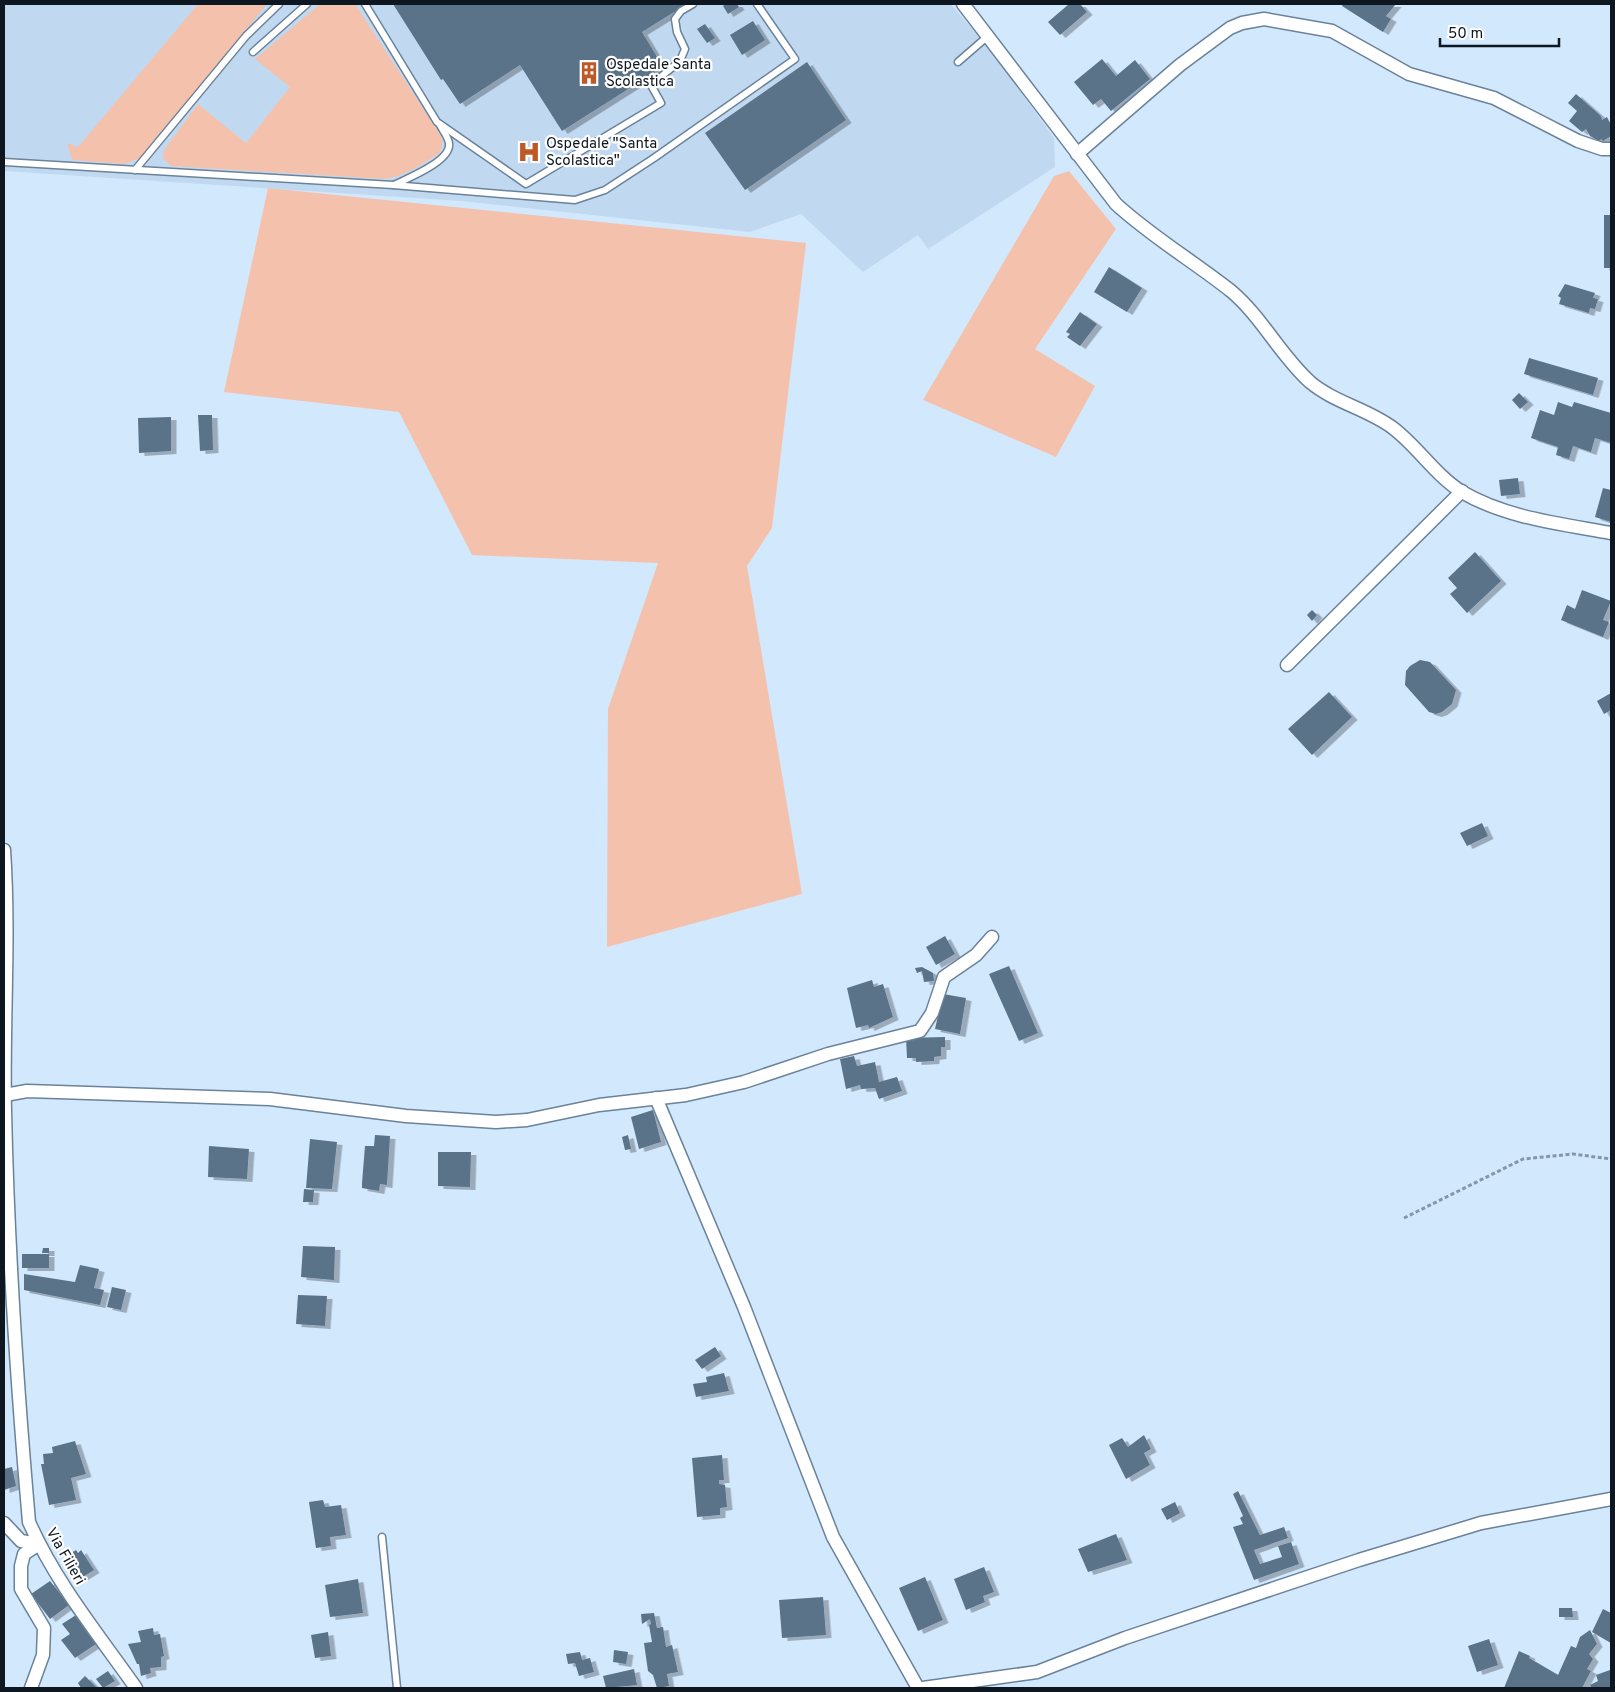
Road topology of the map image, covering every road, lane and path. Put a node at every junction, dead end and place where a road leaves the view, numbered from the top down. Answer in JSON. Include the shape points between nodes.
{"nodes":[{"id":1,"x":279,"y":4,"type":"edge"},
{"id":2,"x":307,"y":4,"type":"edge"},
{"id":3,"x":365,"y":4,"type":"edge"},
{"id":4,"x":694,"y":4,"type":"edge"},
{"id":5,"x":758,"y":4,"type":"edge"},
{"id":6,"x":963,"y":4,"type":"edge"},
{"id":7,"x":988,"y":36,"type":"junction"},
{"id":8,"x":253,"y":52,"type":"dead end"},
{"id":9,"x":958,"y":62,"type":"dead end"},
{"id":10,"x":437,"y":122,"type":"junction"},
{"id":11,"x":1611,"y":149,"type":"edge"},
{"id":12,"x":1077,"y":154,"type":"junction"},
{"id":13,"x":4,"y":162,"type":"edge"},
{"id":14,"x":135,"y":170,"type":"junction"},
{"id":15,"x":393,"y":185,"type":"junction"},
{"id":16,"x":1462,"y":491,"type":"junction"},
{"id":17,"x":1611,"y":533,"type":"edge"},
{"id":18,"x":1287,"y":665,"type":"dead end"},
{"id":19,"x":4,"y":850,"type":"edge"},
{"id":20,"x":992,"y":937,"type":"dead end"},
{"id":21,"x":5,"y":981,"type":"edge"},
{"id":22,"x":5,"y":1094,"type":"junction"},
{"id":23,"x":656,"y":1098,"type":"junction"},
{"id":24,"x":1611,"y":1158,"type":"edge"},
{"id":25,"x":1404,"y":1218,"type":"dead end"},
{"id":26,"x":1611,"y":1499,"type":"edge"},
{"id":27,"x":4,"y":1523,"type":"edge"},
{"id":28,"x":382,"y":1537,"type":"dead end"},
{"id":29,"x":39,"y":1544,"type":"junction"},
{"id":30,"x":31,"y":1688,"type":"edge"},
{"id":31,"x":136,"y":1688,"type":"edge"},
{"id":32,"x":397,"y":1688,"type":"edge"},
{"id":33,"x":918,"y":1688,"type":"edge"},
{"id":34,"x":924,"y":1688,"type":"edge"}],
"edges":[{"from":1,"to":14,"type":"lane","via":[[246,36]]},
{"from":2,"to":8,"type":"lane"},
{"from":3,"to":10,"type":"lane"},
{"from":4,"to":10,"type":"lane","via":[[681,11],[675,19],[685,50],[683,57],[651,85],[661,103],[526,184]]},
{"from":5,"to":15,"type":"lane","via":[[795,60],[604,190],[575,200]]},
{"from":6,"to":7,"type":"street"},
{"from":7,"to":9,"type":"lane"},
{"from":7,"to":12,"type":"street"},
{"from":10,"to":15,"type":"lane","via":[[448,138],[448,152],[417,174]]},
{"from":11,"to":12,"type":"street","via":[[1578,141],[1494,98],[1409,74],[1332,31],[1264,19],[1230,28],[1180,65]]},
{"from":12,"to":16,"type":"street","via":[[1116,204],[1138,224],[1231,291],[1250,310],[1284,356],[1312,383],[1341,402],[1392,427]]},
{"from":13,"to":14,"type":"lane"},
{"from":14,"to":15,"type":"lane"},
{"from":16,"to":17,"type":"street","via":[[1498,508],[1556,524]]},
{"from":16,"to":18,"type":"street"},
{"from":19,"to":21,"type":"street","name":"Via Filieri"},
{"from":20,"to":23,"type":"street","via":[[976,955],[944,977],[932,1014],[920,1031],[828,1054],[744,1082]]},
{"from":21,"to":22,"type":"street","name":"Via Filieri"},
{"from":22,"to":23,"type":"street","via":[[45,1091],[270,1099],[406,1116],[496,1122],[527,1120],[599,1105]]},
{"from":22,"to":29,"type":"street","name":"Via Filieri","via":[[24,1465],[29,1522]]},
{"from":23,"to":33,"type":"street","via":[[744,1306],[833,1537]]},
{"from":24,"to":25,"type":"path","via":[[1573,1154],[1523,1159]]},
{"from":26,"to":34,"type":"street","via":[[1481,1523],[1125,1638],[1037,1672]]},
{"from":27,"to":29,"type":"street","via":[[21,1541]]},
{"from":28,"to":32,"type":"lane"},
{"from":29,"to":30,"type":"street","via":[[24,1554],[21,1566],[21,1589],[44,1628],[43,1656]]},
{"from":29,"to":31,"type":"street","name":"Via Filieri","via":[[75,1604]]}]}
